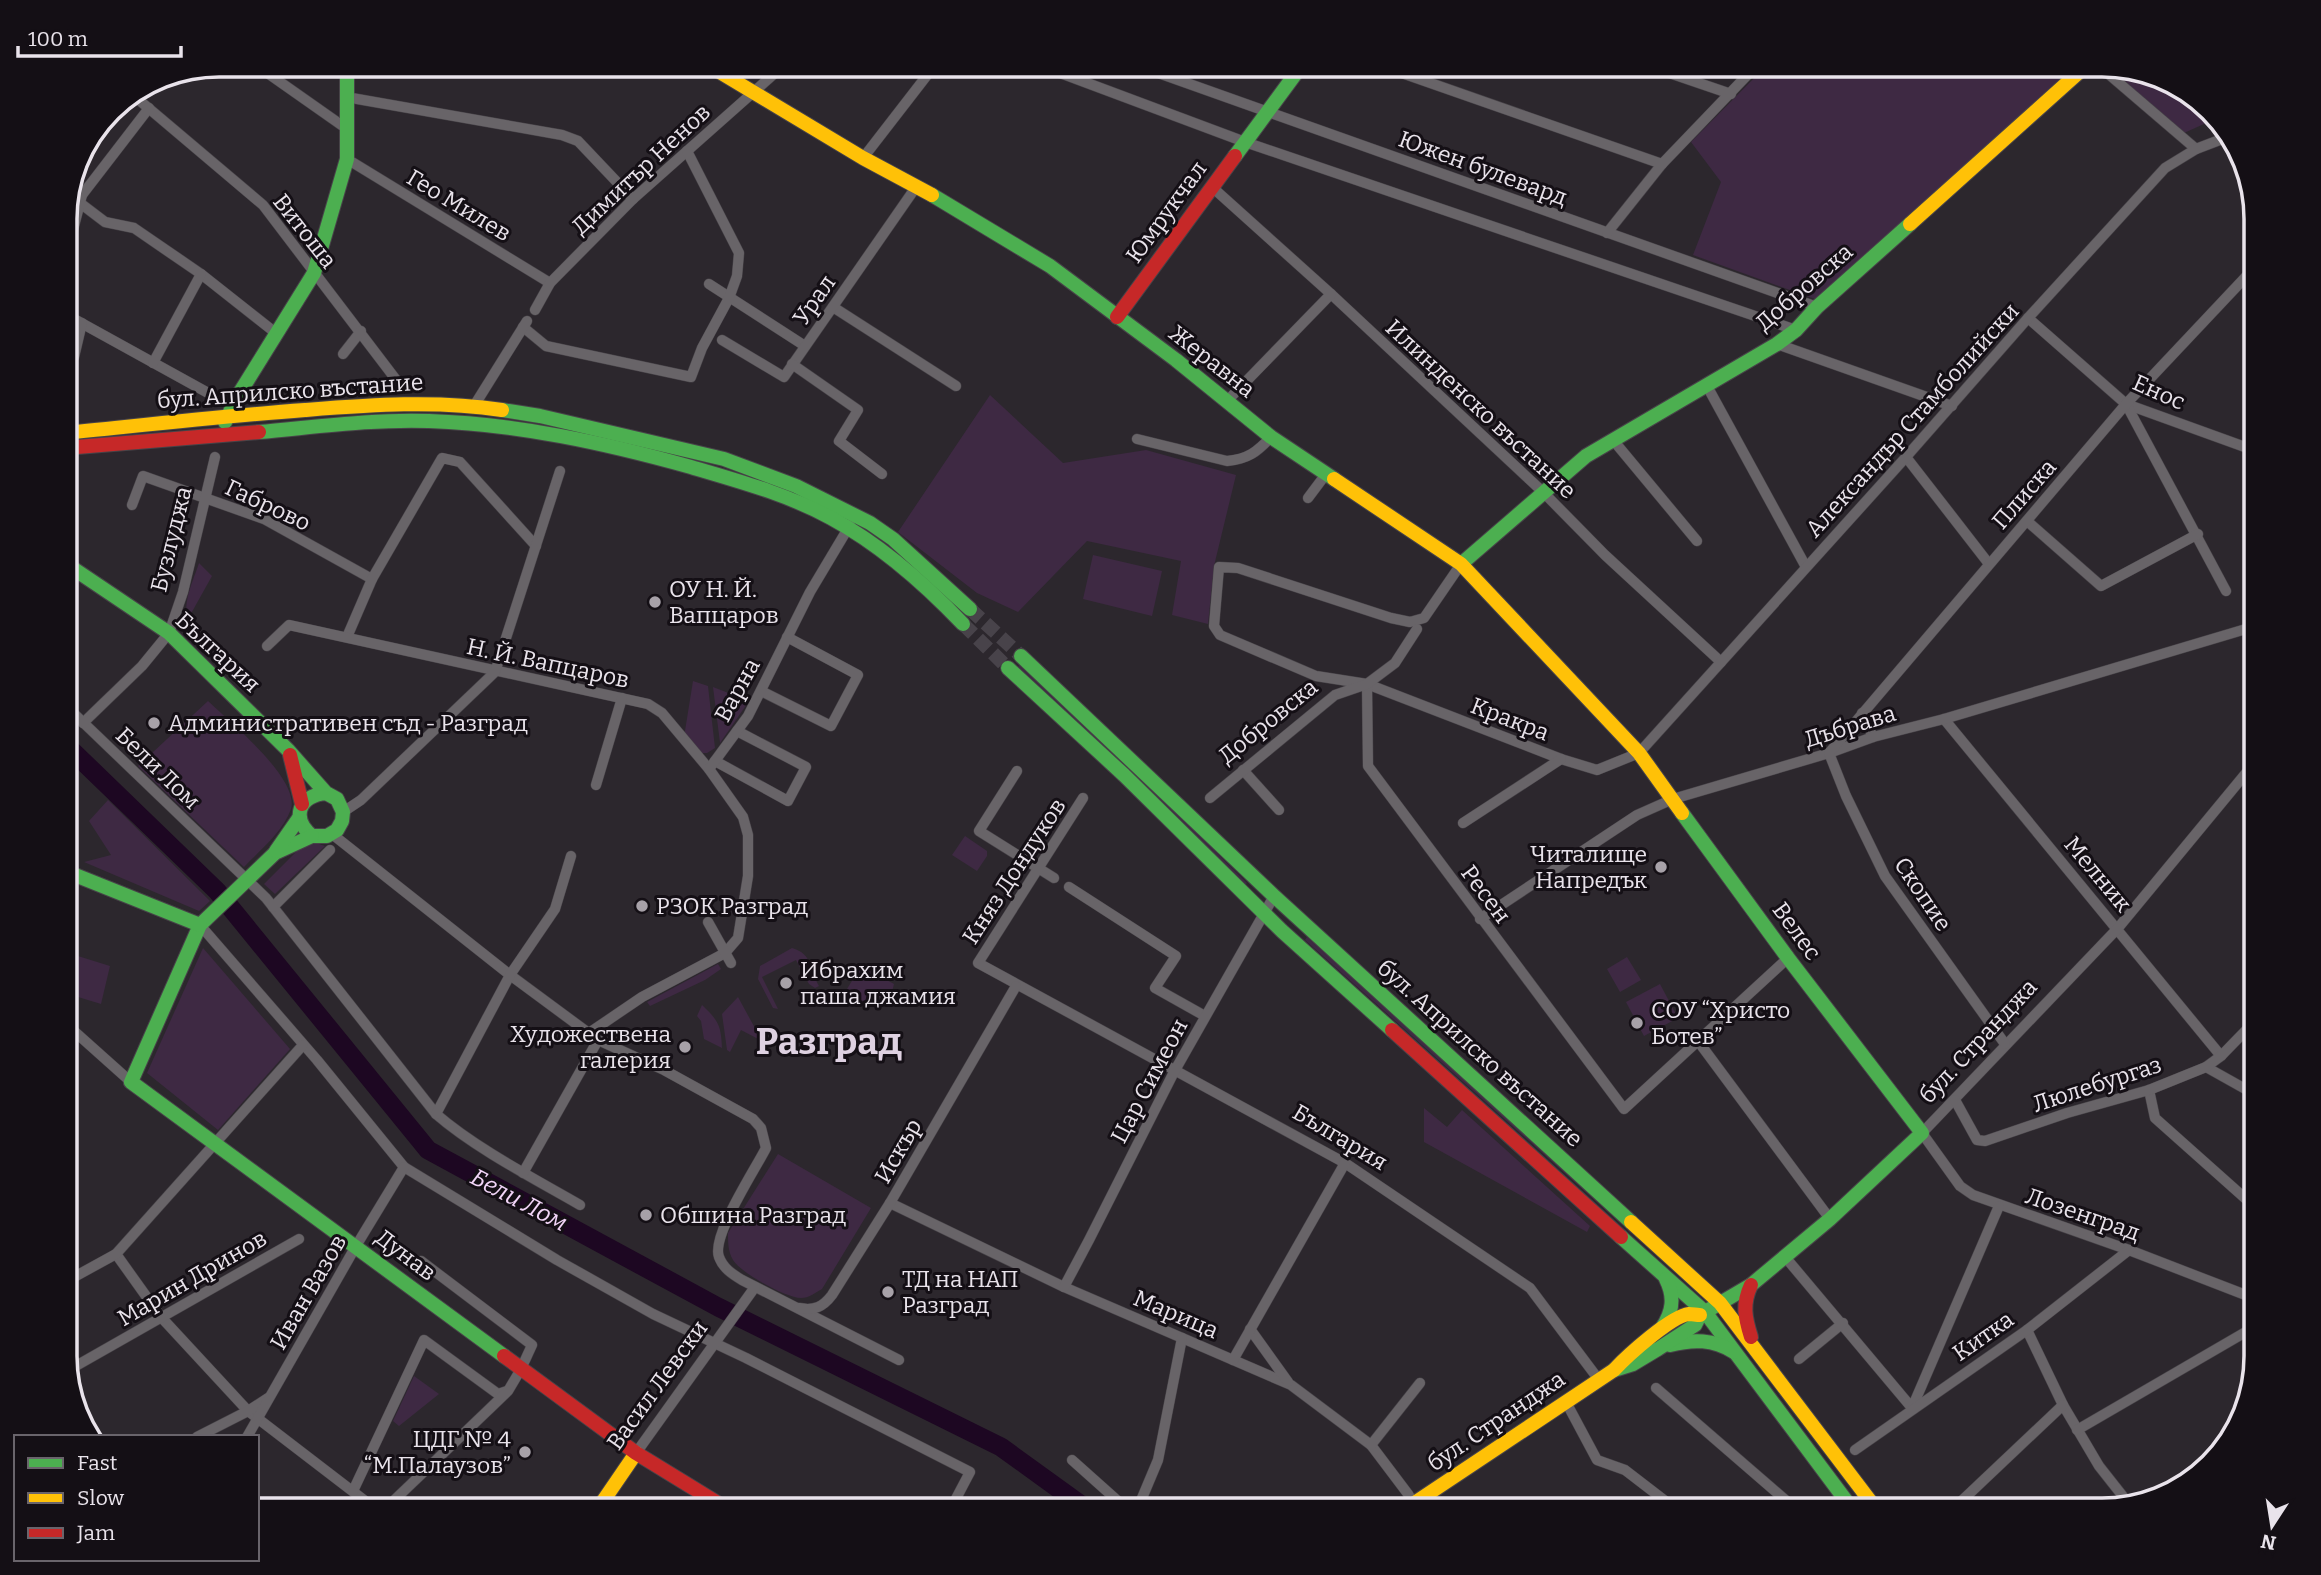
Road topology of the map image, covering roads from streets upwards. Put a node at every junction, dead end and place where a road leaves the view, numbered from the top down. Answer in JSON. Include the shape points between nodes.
{"nodes":[{"id":1,"x":273,"y":77,"type":"edge"},
{"id":2,"x":347,"y":77,"type":"edge"},
{"id":3,"x":729,"y":77,"type":"edge"},
{"id":4,"x":770,"y":77,"type":"edge"},
{"id":5,"x":926,"y":77,"type":"edge"},
{"id":6,"x":1073,"y":77,"type":"edge"},
{"id":7,"x":1168,"y":77,"type":"edge"},
{"id":8,"x":1293,"y":77,"type":"edge"},
{"id":9,"x":1413,"y":77,"type":"edge"},
{"id":10,"x":1681,"y":77,"type":"edge"},
{"id":11,"x":1746,"y":77,"type":"edge"},
{"id":12,"x":2074,"y":77,"type":"edge"},
{"id":13,"x":2112,"y":77,"type":"edge"},
{"id":14,"x":753,"y":91,"type":"junction"},
{"id":15,"x":1731,"y":94,"type":"junction"},
{"id":16,"x":346,"y":97,"type":"junction"},
{"id":17,"x":140,"y":101,"type":"edge"},
{"id":18,"x":149,"y":108,"type":"junction"},
{"id":19,"x":1265,"y":114,"type":"junction"},
{"id":20,"x":347,"y":129,"type":"junction"},
{"id":21,"x":1248,"y":138,"type":"junction"},
{"id":22,"x":2220,"y":140,"type":"edge"},
{"id":23,"x":2196,"y":149,"type":"junction"},
{"id":24,"x":687,"y":151,"type":"junction"},
{"id":25,"x":863,"y":158,"type":"junction"},
{"id":26,"x":347,"y":159,"type":"junction"},
{"id":27,"x":1662,"y":164,"type":"junction"},
{"id":28,"x":916,"y":187,"type":"junction"},
{"id":29,"x":1212,"y":187,"type":"junction"},
{"id":30,"x":79,"y":196,"type":"edge"},
{"id":31,"x":81,"y":199,"type":"junction"},
{"id":32,"x":633,"y":199,"type":"junction"},
{"id":33,"x":77,"y":214,"type":"edge"},
{"id":34,"x":1607,"y":233,"type":"junction"},
{"id":35,"x":201,"y":274,"type":"junction"},
{"id":36,"x":314,"y":274,"type":"junction"},
{"id":37,"x":2244,"y":279,"type":"edge"},
{"id":38,"x":550,"y":283,"type":"junction"},
{"id":39,"x":709,"y":284,"type":"dead end"},
{"id":40,"x":1331,"y":294,"type":"junction"},
{"id":41,"x":729,"y":298,"type":"junction"},
{"id":42,"x":833,"y":307,"type":"junction"},
{"id":43,"x":1817,"y":307,"type":"junction"},
{"id":44,"x":535,"y":310,"type":"dead end"},
{"id":45,"x":1117,"y":317,"type":"junction"},
{"id":46,"x":2028,"y":317,"type":"junction"},
{"id":47,"x":77,"y":320,"type":"edge"},
{"id":48,"x":82,"y":323,"type":"junction"},
{"id":49,"x":1796,"y":330,"type":"junction"},
{"id":50,"x":361,"y":331,"type":"junction"},
{"id":51,"x":276,"y":334,"type":"junction"},
{"id":52,"x":722,"y":340,"type":"dead end"},
{"id":53,"x":77,"y":344,"type":"edge"},
{"id":54,"x":1777,"y":344,"type":"junction"},
{"id":55,"x":805,"y":346,"type":"junction"},
{"id":56,"x":343,"y":354,"type":"dead end"},
{"id":57,"x":153,"y":363,"type":"junction"},
{"id":58,"x":792,"y":365,"type":"junction"},
{"id":59,"x":397,"y":381,"type":"dead end"},
{"id":60,"x":956,"y":386,"type":"dead end"},
{"id":61,"x":1707,"y":386,"type":"junction"},
{"id":62,"x":210,"y":394,"type":"dead end"},
{"id":63,"x":1227,"y":401,"type":"junction"},
{"id":64,"x":2126,"y":404,"type":"junction"},
{"id":65,"x":474,"y":406,"type":"junction"},
{"id":66,"x":1952,"y":406,"type":"junction"},
{"id":67,"x":226,"y":416,"type":"junction"},
{"id":68,"x":77,"y":432,"type":"edge"},
{"id":69,"x":223,"y":434,"type":"junction"},
{"id":70,"x":1271,"y":437,"type":"junction"},
{"id":71,"x":1137,"y":439,"type":"dead end"},
{"id":72,"x":1613,"y":440,"type":"junction"},
{"id":73,"x":77,"y":447,"type":"edge"},
{"id":74,"x":2244,"y":447,"type":"edge"},
{"id":75,"x":215,"y":457,"type":"dead end"},
{"id":76,"x":1906,"y":457,"type":"junction"},
{"id":77,"x":559,"y":471,"type":"dead end"},
{"id":78,"x":881,"y":474,"type":"dead end"},
{"id":79,"x":1326,"y":474,"type":"junction"},
{"id":80,"x":1544,"y":493,"type":"junction"},
{"id":81,"x":205,"y":497,"type":"junction"},
{"id":82,"x":1308,"y":498,"type":"dead end"},
{"id":83,"x":132,"y":505,"type":"dead end"},
{"id":84,"x":2026,"y":521,"type":"junction"},
{"id":85,"x":852,"y":522,"type":"junction"},
{"id":86,"x":2197,"y":534,"type":"junction"},
{"id":87,"x":1697,"y":541,"type":"dead end"},
{"id":88,"x":536,"y":546,"type":"junction"},
{"id":89,"x":1461,"y":564,"type":"junction"},
{"id":90,"x":1989,"y":564,"type":"junction"},
{"id":91,"x":1806,"y":567,"type":"junction"},
{"id":92,"x":77,"y":571,"type":"edge"},
{"id":93,"x":372,"y":579,"type":"junction"},
{"id":94,"x":2227,"y":591,"type":"dead end"},
{"id":95,"x":970,"y":609,"type":"tunnel mouth"},
{"id":96,"x":963,"y":624,"type":"tunnel mouth"},
{"id":97,"x":1417,"y":629,"type":"dead end"},
{"id":98,"x":2244,"y":630,"type":"edge"},
{"id":99,"x":169,"y":633,"type":"junction"},
{"id":100,"x":347,"y":637,"type":"junction"},
{"id":101,"x":787,"y":637,"type":"junction"},
{"id":102,"x":267,"y":646,"type":"dead end"},
{"id":103,"x":1021,"y":656,"type":"tunnel mouth"},
{"id":104,"x":1721,"y":662,"type":"junction"},
{"id":105,"x":1009,"y":668,"type":"tunnel mouth"},
{"id":106,"x":495,"y":672,"type":"junction"},
{"id":107,"x":1367,"y":684,"type":"junction"},
{"id":108,"x":761,"y":691,"type":"junction"},
{"id":109,"x":622,"y":698,"type":"junction"},
{"id":110,"x":1862,"y":713,"type":"junction"},
{"id":111,"x":77,"y":717,"type":"edge"},
{"id":112,"x":1944,"y":719,"type":"junction"},
{"id":113,"x":83,"y":723,"type":"junction"},
{"id":114,"x":737,"y":731,"type":"junction"},
{"id":115,"x":1873,"y":737,"type":"junction"},
{"id":116,"x":288,"y":750,"type":"junction"},
{"id":117,"x":1639,"y":753,"type":"junction"},
{"id":118,"x":1829,"y":753,"type":"junction"},
{"id":119,"x":1561,"y":759,"type":"junction"},
{"id":120,"x":712,"y":765,"type":"junction"},
{"id":121,"x":1243,"y":769,"type":"junction"},
{"id":122,"x":1017,"y":771,"type":"dead end"},
{"id":123,"x":2244,"y":776,"type":"edge"},
{"id":124,"x":596,"y":785,"type":"dead end"},
{"id":125,"x":326,"y":793,"type":"junction"},
{"id":126,"x":1083,"y":798,"type":"dead end"},
{"id":127,"x":1210,"y":798,"type":"dead end"},
{"id":128,"x":1674,"y":799,"type":"junction"},
{"id":129,"x":1279,"y":810,"type":"dead end"},
{"id":130,"x":300,"y":811,"type":"junction"},
{"id":131,"x":343,"y":812,"type":"junction"},
{"id":132,"x":1463,"y":823,"type":"dead end"},
{"id":133,"x":332,"y":834,"type":"junction"},
{"id":134,"x":312,"y":835,"type":"junction"},
{"id":135,"x":330,"y":850,"type":"dead end"},
{"id":136,"x":275,"y":853,"type":"junction"},
{"id":137,"x":571,"y":856,"type":"dead end"},
{"id":138,"x":1038,"y":868,"type":"junction"},
{"id":139,"x":77,"y":876,"type":"edge"},
{"id":140,"x":1054,"y":878,"type":"dead end"},
{"id":141,"x":247,"y":880,"type":"junction"},
{"id":142,"x":1069,"y":887,"type":"dead end"},
{"id":143,"x":1274,"y":896,"type":"junction"},
{"id":144,"x":273,"y":907,"type":"junction"},
{"id":145,"x":1264,"y":914,"type":"junction"},
{"id":146,"x":1480,"y":919,"type":"junction"},
{"id":147,"x":708,"y":922,"type":"dead end"},
{"id":148,"x":200,"y":925,"type":"junction"},
{"id":149,"x":2118,"y":928,"type":"junction"},
{"id":150,"x":725,"y":953,"type":"junction"},
{"id":151,"x":1788,"y":958,"type":"junction"},
{"id":152,"x":731,"y":963,"type":"dead end"},
{"id":153,"x":510,"y":975,"type":"junction"},
{"id":154,"x":1016,"y":986,"type":"junction"},
{"id":155,"x":1205,"y":1016,"type":"junction"},
{"id":156,"x":2244,"y":1032,"type":"edge"},
{"id":157,"x":589,"y":1033,"type":"junction"},
{"id":158,"x":77,"y":1034,"type":"edge"},
{"id":159,"x":598,"y":1040,"type":"junction"},
{"id":160,"x":1698,"y":1041,"type":"junction"},
{"id":161,"x":2005,"y":1044,"type":"junction"},
{"id":162,"x":303,"y":1045,"type":"junction"},
{"id":163,"x":2221,"y":1056,"type":"junction"},
{"id":164,"x":2206,"y":1067,"type":"junction"},
{"id":165,"x":1174,"y":1072,"type":"junction"},
{"id":166,"x":131,"y":1082,"type":"junction"},
{"id":167,"x":2244,"y":1088,"type":"edge"},
{"id":168,"x":2148,"y":1090,"type":"junction"},
{"id":169,"x":1955,"y":1100,"type":"junction"},
{"id":170,"x":436,"y":1114,"type":"junction"},
{"id":171,"x":1923,"y":1133,"type":"junction"},
{"id":172,"x":216,"y":1145,"type":"junction"},
{"id":173,"x":1345,"y":1163,"type":"junction"},
{"id":174,"x":404,"y":1167,"type":"junction"},
{"id":175,"x":523,"y":1173,"type":"junction"},
{"id":176,"x":2244,"y":1197,"type":"edge"},
{"id":177,"x":890,"y":1203,"type":"junction"},
{"id":178,"x":580,"y":1205,"type":"dead end"},
{"id":179,"x":1999,"y":1206,"type":"junction"},
{"id":180,"x":1830,"y":1219,"type":"junction"},
{"id":181,"x":299,"y":1239,"type":"dead end"},
{"id":182,"x":356,"y":1246,"type":"junction"},
{"id":183,"x":2129,"y":1250,"type":"junction"},
{"id":184,"x":116,"y":1254,"type":"junction"},
{"id":185,"x":1786,"y":1258,"type":"junction"},
{"id":186,"x":421,"y":1261,"type":"dead end"},
{"id":187,"x":77,"y":1275,"type":"edge"},
{"id":188,"x":1664,"y":1275,"type":"junction"},
{"id":189,"x":1751,"y":1285,"type":"junction"},
{"id":190,"x":755,"y":1287,"type":"junction"},
{"id":191,"x":1064,"y":1287,"type":"junction"},
{"id":192,"x":2244,"y":1294,"type":"edge"},
{"id":193,"x":1720,"y":1303,"type":"junction"},
{"id":194,"x":794,"y":1307,"type":"junction"},
{"id":195,"x":1702,"y":1313,"type":"junction"},
{"id":196,"x":161,"y":1317,"type":"junction"},
{"id":197,"x":1843,"y":1323,"type":"junction"},
{"id":198,"x":1250,"y":1329,"type":"junction"},
{"id":199,"x":2027,"y":1330,"type":"junction"},
{"id":200,"x":1658,"y":1333,"type":"junction"},
{"id":201,"x":2244,"y":1333,"type":"edge"},
{"id":202,"x":1182,"y":1338,"type":"junction"},
{"id":203,"x":715,"y":1344,"type":"junction"},
{"id":204,"x":1754,"y":1345,"type":"junction"},
{"id":205,"x":1658,"y":1349,"type":"junction"},
{"id":206,"x":1742,"y":1358,"type":"junction"},
{"id":207,"x":1799,"y":1359,"type":"dead end"},
{"id":208,"x":899,"y":1360,"type":"dead end"},
{"id":209,"x":1233,"y":1360,"type":"junction"},
{"id":210,"x":77,"y":1365,"type":"edge"},
{"id":211,"x":521,"y":1369,"type":"junction"},
{"id":212,"x":1614,"y":1370,"type":"junction"},
{"id":213,"x":1599,"y":1380,"type":"junction"},
{"id":214,"x":1420,"y":1383,"type":"dead end"},
{"id":215,"x":1291,"y":1385,"type":"junction"},
{"id":216,"x":1656,"y":1388,"type":"dead end"},
{"id":217,"x":508,"y":1391,"type":"junction"},
{"id":218,"x":271,"y":1395,"type":"junction"},
{"id":219,"x":1566,"y":1402,"type":"junction"},
{"id":220,"x":2063,"y":1405,"type":"junction"},
{"id":221,"x":1912,"y":1408,"type":"junction"},
{"id":222,"x":248,"y":1411,"type":"junction"},
{"id":223,"x":258,"y":1419,"type":"junction"},
{"id":224,"x":2077,"y":1430,"type":"junction"},
{"id":225,"x":201,"y":1435,"type":"edge"},
{"id":226,"x":248,"y":1435,"type":"edge"},
{"id":227,"x":1371,"y":1445,"type":"junction"},
{"id":228,"x":1855,"y":1450,"type":"dead end"},
{"id":229,"x":636,"y":1453,"type":"junction"},
{"id":230,"x":1072,"y":1460,"type":"dead end"},
{"id":231,"x":353,"y":1491,"type":"junction"},
{"id":232,"x":2123,"y":1496,"type":"edge"},
{"id":233,"x":362,"y":1498,"type":"edge"},
{"id":234,"x":397,"y":1498,"type":"edge"},
{"id":235,"x":605,"y":1498,"type":"edge"},
{"id":236,"x":709,"y":1498,"type":"edge"},
{"id":237,"x":956,"y":1498,"type":"edge"},
{"id":238,"x":1115,"y":1498,"type":"edge"},
{"id":239,"x":1142,"y":1498,"type":"edge"},
{"id":240,"x":1405,"y":1498,"type":"edge"},
{"id":241,"x":1427,"y":1498,"type":"edge"},
{"id":242,"x":1661,"y":1498,"type":"edge"},
{"id":243,"x":1783,"y":1498,"type":"edge"},
{"id":244,"x":1844,"y":1498,"type":"edge"},
{"id":245,"x":1868,"y":1498,"type":"edge"},
{"id":246,"x":1967,"y":1498,"type":"edge"}],
"edges":[{"from":1,"to":20,"type":"street"},
{"from":2,"to":16,"type":"street"},
{"from":3,"to":14,"type":"street","name":"Жеравна"},
{"from":4,"to":14,"type":"street","name":"Димитър Ненов"},
{"from":5,"to":25,"type":"street"},
{"from":6,"to":21,"type":"street"},
{"from":7,"to":19,"type":"street","name":"Южен булевард"},
{"from":8,"to":19,"type":"street"},
{"from":9,"to":27,"type":"street"},
{"from":10,"to":15,"type":"street"},
{"from":11,"to":15,"type":"street"},
{"from":12,"to":43,"type":"street","name":"Добровска"},
{"from":13,"to":23,"type":"street"},
{"from":14,"to":24,"type":"street","name":"Димитър Ненов"},
{"from":14,"to":25,"type":"street","name":"Жеравна"},
{"from":15,"to":27,"type":"street"},
{"from":16,"to":20,"type":"street"},
{"from":16,"to":32,"type":"street","via":[[579,141]]},
{"from":17,"to":18,"type":"street","name":"Витоша"},
{"from":18,"to":31,"type":"street"},
{"from":18,"to":36,"type":"street","name":"Витоша","via":[[263,205]]},
{"from":19,"to":21,"type":"street","name":"Юмрукчал"},
{"from":19,"to":34,"type":"street","name":"Южен булевард"},
{"from":20,"to":26,"type":"street"},
{"from":21,"to":29,"type":"street","name":"Юмрукчал"},
{"from":21,"to":49,"type":"street"},
{"from":22,"to":23,"type":"street","name":"Александър Стамболийски"},
{"from":23,"to":46,"type":"street","name":"Александър Стамболийски","via":[[2165,168]]},
{"from":24,"to":32,"type":"street","name":"Димитър Ненов"},
{"from":24,"to":41,"type":"street","via":[[739,253]]},
{"from":25,"to":28,"type":"street","name":"Жеравна"},
{"from":26,"to":36,"type":"street"},
{"from":26,"to":38,"type":"street","name":"Гео Милев"},
{"from":27,"to":34,"type":"street"},
{"from":28,"to":42,"type":"street","name":"Урал"},
{"from":28,"to":45,"type":"street","name":"Жеравна","via":[[1050,266]]},
{"from":29,"to":40,"type":"street","name":"Илинденско въстание"},
{"from":29,"to":45,"type":"street","name":"Юмрукчал"},
{"from":30,"to":31,"type":"street"},
{"from":31,"to":33,"type":"street"},
{"from":31,"to":35,"type":"street","via":[[105,222],[134,228]]},
{"from":32,"to":38,"type":"street","name":"Димитър Ненов"},
{"from":34,"to":43,"type":"street","name":"Южен булевард"},
{"from":35,"to":51,"type":"street"},
{"from":35,"to":57,"type":"street"},
{"from":36,"to":50,"type":"street","name":"Витоша"},
{"from":36,"to":51,"type":"street"},
{"from":37,"to":64,"type":"street","name":"Плиска"},
{"from":38,"to":44,"type":"street","name":"Димитър Ненов"},
{"from":39,"to":41,"type":"street"},
{"from":40,"to":63,"type":"street"},
{"from":40,"to":80,"type":"street","name":"Илинденско въстание"},
{"from":41,"to":55,"type":"street"},
{"from":41,"to":65,"type":"street","via":[[691,377],[546,346],[525,324]]},
{"from":42,"to":55,"type":"street","name":"Урал"},
{"from":42,"to":60,"type":"street"},
{"from":43,"to":49,"type":"street","name":"Добровска"},
{"from":45,"to":63,"type":"street","name":"Жеравна"},
{"from":46,"to":64,"type":"street","name":"Енос"},
{"from":46,"to":66,"type":"street","name":"Александър Стамболийски"},
{"from":47,"to":48,"type":"street"},
{"from":48,"to":53,"type":"street"},
{"from":48,"to":57,"type":"street"},
{"from":49,"to":54,"type":"street","name":"Добровска"},
{"from":50,"to":56,"type":"street"},
{"from":50,"to":59,"type":"street","name":"Витоша"},
{"from":51,"to":67,"type":"street"},
{"from":52,"to":58,"type":"street","via":[[784,377]]},
{"from":54,"to":61,"type":"street","name":"Добровска"},
{"from":54,"to":66,"type":"street"},
{"from":55,"to":58,"type":"street","name":"Урал"},
{"from":57,"to":62,"type":"street"},
{"from":58,"to":78,"type":"street","via":[[858,410],[839,441]]},
{"from":61,"to":72,"type":"street","name":"Добровска"},
{"from":61,"to":91,"type":"street"},
{"from":63,"to":70,"type":"street","name":"Жеравна"},
{"from":64,"to":74,"type":"street","name":"Енос"},
{"from":64,"to":84,"type":"street","name":"Плиска"},
{"from":64,"to":86,"type":"street"},
{"from":65,"to":67,"type":"street","name":"бул. Априлско въстание","via":[[399,403]]},
{"from":65,"to":85,"type":"street","name":"бул. Априлско въстание","via":[[572,422],[724,459],[785,481]]},
{"from":66,"to":76,"type":"street","name":"Александър Стамболийски"},
{"from":67,"to":68,"type":"street","name":"бул. Априлско въстание"},
{"from":67,"to":69,"type":"street"},
{"from":69,"to":73,"type":"street","name":"бул. Априлско въстание"},
{"from":69,"to":85,"type":"street","name":"бул. Априлско въстание","via":[[391,421],[466,422],[533,430],[723,476]]},
{"from":70,"to":71,"type":"street","via":[[1257,453],[1227,461]]},
{"from":70,"to":79,"type":"street","name":"Жеравна"},
{"from":72,"to":80,"type":"street","name":"Добровска","via":[[1586,456]]},
{"from":72,"to":87,"type":"street"},
{"from":75,"to":81,"type":"street","name":"Бузлуджа"},
{"from":76,"to":90,"type":"street"},
{"from":76,"to":91,"type":"street","name":"Александър Стамболийски"},
{"from":77,"to":88,"type":"street"},
{"from":79,"to":82,"type":"street"},
{"from":79,"to":89,"type":"street","name":"Жеравна"},
{"from":80,"to":89,"type":"street","name":"Добровска"},
{"from":80,"to":104,"type":"street","name":"Илинденско въстание"},
{"from":81,"to":83,"type":"street","name":"Габрово","via":[[143,476]]},
{"from":81,"to":93,"type":"street","name":"Габрово","via":[[264,519]]},
{"from":81,"to":99,"type":"street","name":"Бузлуджа"},
{"from":84,"to":86,"type":"street","via":[[2101,586]]},
{"from":84,"to":90,"type":"street","name":"Плиска"},
{"from":85,"to":95,"type":"street","name":"бул. Априлско въстание","via":[[893,539]]},
{"from":85,"to":96,"type":"street","name":"бул. Априлско въстание"},
{"from":85,"to":101,"type":"street","name":"Варна"},
{"from":86,"to":94,"type":"street"},
{"from":88,"to":93,"type":"street","via":[[460,462],[442,458]]},
{"from":88,"to":106,"type":"street"},
{"from":89,"to":107,"type":"street","name":"Кракра","via":[[1424,618],[1410,622],[1238,568],[1219,567],[1214,626],[1220,635],[1316,676]]},
{"from":89,"to":117,"type":"street","name":"Жеравна"},
{"from":90,"to":110,"type":"street","name":"Плиска"},
{"from":91,"to":104,"type":"street","name":"Александър Стамболийски"},
{"from":92,"to":99,"type":"street","name":"България"},
{"from":93,"to":100,"type":"street"},
{"from":97,"to":107,"type":"street","name":"Добровска","via":[[1395,663]]},
{"from":98,"to":112,"type":"street","name":"Дъбрава"},
{"from":99,"to":113,"type":"street","name":"Бузлуджа"},
{"from":99,"to":116,"type":"street","name":"България"},
{"from":100,"to":102,"type":"street","name":"Н. Й. Вапцаров","via":[[289,625]]},
{"from":100,"to":106,"type":"street","name":"Н. Й. Вапцаров"},
{"from":101,"to":108,"type":"street","name":"Варна"},
{"from":101,"to":108,"type":"street","via":[[858,674],[831,726]]},
{"from":103,"to":143,"type":"street","name":"бул. Априлско въстание"},
{"from":104,"to":117,"type":"street","name":"Александър Стамболийски"},
{"from":105,"to":145,"type":"street","name":"бул. Априлско въстание"},
{"from":106,"to":109,"type":"street","name":"Н. Й. Вапцаров"},
{"from":106,"to":131,"type":"street"},
{"from":107,"to":119,"type":"street","name":"Кракра"},
{"from":107,"to":121,"type":"street","name":"Добровска","via":[[1335,695]]},
{"from":107,"to":146,"type":"street","name":"Ресен","via":[[1368,766]]},
{"from":108,"to":114,"type":"street","name":"Варна"},
{"from":109,"to":120,"type":"street","name":"Н. Й. Вапцаров","via":[[662,713]]},
{"from":109,"to":124,"type":"street"},
{"from":110,"to":115,"type":"street"},
{"from":110,"to":118,"type":"street","name":"Плиска"},
{"from":111,"to":113,"type":"street","name":"Бели Лом"},
{"from":112,"to":115,"type":"street","name":"Дъбрава"},
{"from":112,"to":149,"type":"street","name":"Мелник"},
{"from":113,"to":141,"type":"street","name":"Бели Лом"},
{"from":114,"to":120,"type":"street","name":"Варна"},
{"from":114,"to":120,"type":"street","via":[[806,767],[788,801]]},
{"from":115,"to":118,"type":"street","name":"Дъбрава"},
{"from":116,"to":125,"type":"street","name":"България"},
{"from":116,"to":130,"type":"street"},
{"from":117,"to":119,"type":"street","name":"Кракра","via":[[1597,770]]},
{"from":117,"to":128,"type":"street","name":"Велес"},
{"from":118,"to":128,"type":"street","name":"Дъбрава"},
{"from":118,"to":161,"type":"street","name":"Скопие","via":[[1885,876]]},
{"from":119,"to":132,"type":"street"},
{"from":120,"to":150,"type":"street","name":"Н. Й. Вапцаров","via":[[743,817],[748,835],[746,893],[738,938]]},
{"from":121,"to":127,"type":"street","name":"Добровска"},
{"from":121,"to":129,"type":"street"},
{"from":122,"to":138,"type":"street","via":[[979,831]]},
{"from":123,"to":149,"type":"street","name":"бул. Странджа"},
{"from":125,"to":130,"type":"street","via":[[312,795]]},
{"from":125,"to":131,"type":"street","via":[[337,799]]},
{"from":126,"to":138,"type":"street","name":"Княз Дондуков"},
{"from":128,"to":146,"type":"street","name":"Дъбрава","via":[[1637,815]]},
{"from":128,"to":151,"type":"street","name":"Велес"},
{"from":130,"to":134,"type":"street","via":[[305,831]]},
{"from":130,"to":136,"type":"street"},
{"from":131,"to":133,"type":"street","via":[[341,824]]},
{"from":133,"to":134,"type":"street"},
{"from":133,"to":153,"type":"street"},
{"from":134,"to":136,"type":"street"},
{"from":135,"to":144,"type":"street"},
{"from":136,"to":141,"type":"street"},
{"from":137,"to":153,"type":"street","via":[[555,909]]},
{"from":138,"to":140,"type":"street"},
{"from":138,"to":154,"type":"street","name":"Княз Дондуков","via":[[978,963]]},
{"from":139,"to":148,"type":"street"},
{"from":141,"to":144,"type":"street","name":"Бели Лом"},
{"from":141,"to":148,"type":"street"},
{"from":142,"to":155,"type":"street","via":[[1176,956],[1155,988]]},
{"from":143,"to":145,"type":"street","name":"Цар Симеон"},
{"from":143,"to":193,"type":"street","name":"бул. Априлско въстание"},
{"from":144,"to":170,"type":"street","name":"Бели Лом"},
{"from":145,"to":155,"type":"street","name":"Цар Симеон"},
{"from":145,"to":188,"type":"street","name":"бул. Априлско въстание"},
{"from":146,"to":160,"type":"street","name":"Ресен","via":[[1624,1110]]},
{"from":147,"to":150,"type":"street"},
{"from":148,"to":162,"type":"street"},
{"from":148,"to":166,"type":"street"},
{"from":149,"to":161,"type":"street","name":"бул. Странджа"},
{"from":149,"to":163,"type":"street","name":"Мелник"},
{"from":150,"to":152,"type":"street"},
{"from":150,"to":157,"type":"street","via":[[642,997]]},
{"from":151,"to":160,"type":"street"},
{"from":151,"to":171,"type":"street","name":"Велес"},
{"from":153,"to":157,"type":"street"},
{"from":153,"to":170,"type":"street"},
{"from":154,"to":165,"type":"street","name":"България"},
{"from":154,"to":177,"type":"street","name":"Искър"},
{"from":155,"to":165,"type":"street","name":"Цар Симеон"},
{"from":156,"to":163,"type":"street","name":"Люлебургаз"},
{"from":157,"to":159,"type":"street"},
{"from":158,"to":166,"type":"street","name":"Дунав"},
{"from":159,"to":175,"type":"street"},
{"from":159,"to":190,"type":"street","via":[[664,1070],[753,1119],[761,1128],[766,1148],[718,1242],[719,1256],[729,1272]]},
{"from":160,"to":180,"type":"street"},
{"from":161,"to":169,"type":"street","name":"бул. Странджа"},
{"from":162,"to":172,"type":"street"},
{"from":162,"to":174,"type":"street"},
{"from":163,"to":164,"type":"street","name":"Люлебургаз"},
{"from":164,"to":167,"type":"street"},
{"from":164,"to":168,"type":"street","name":"Люлебургаз"},
{"from":165,"to":173,"type":"street","name":"България"},
{"from":165,"to":191,"type":"street","name":"Цар Симеон"},
{"from":166,"to":172,"type":"street","name":"Дунав"},
{"from":168,"to":169,"type":"street","name":"Люлебургаз","via":[[1985,1141],[1977,1140]]},
{"from":168,"to":176,"type":"street","via":[[2155,1118]]},
{"from":169,"to":171,"type":"street","name":"бул. Странджа"},
{"from":170,"to":175,"type":"street","name":"Бели Лом"},
{"from":171,"to":179,"type":"street","name":"Лозенград","via":[[1960,1186]]},
{"from":171,"to":180,"type":"street","name":"бул. Странджа"},
{"from":172,"to":182,"type":"street","name":"Дунав"},
{"from":172,"to":184,"type":"street"},
{"from":173,"to":198,"type":"street"},
{"from":173,"to":213,"type":"street","name":"България","via":[[1530,1288]]},
{"from":174,"to":182,"type":"street","name":"Иван Вазов"},
{"from":174,"to":203,"type":"street","via":[[557,1260]]},
{"from":175,"to":178,"type":"street","name":"Бели Лом"},
{"from":177,"to":191,"type":"street","name":"Марица"},
{"from":177,"to":194,"type":"street","name":"Искър","via":[[825,1304],[815,1309]]},
{"from":179,"to":183,"type":"street","name":"Лозенград"},
{"from":179,"to":221,"type":"street"},
{"from":180,"to":185,"type":"street","name":"бул. Странджа"},
{"from":181,"to":196,"type":"street","name":"Марин Дринов"},
{"from":182,"to":211,"type":"street","name":"Дунав"},
{"from":182,"to":218,"type":"street","name":"Иван Вазов"},
{"from":183,"to":192,"type":"street","name":"Лозенград"},
{"from":183,"to":199,"type":"street","name":"Китка"},
{"from":184,"to":187,"type":"street"},
{"from":184,"to":196,"type":"street"},
{"from":185,"to":189,"type":"street","name":"бул. Странджа"},
{"from":185,"to":197,"type":"street"},
{"from":186,"to":211,"type":"street","via":[[532,1345]]},
{"from":188,"to":195,"type":"street","name":"бул. Априлско въстание"},
{"from":188,"to":200,"type":"street","via":[[1673,1305],[1669,1320]]},
{"from":189,"to":193,"type":"street","name":"бул. Странджа"},
{"from":189,"to":204,"type":"street","via":[[1743,1309]]},
{"from":190,"to":194,"type":"street"},
{"from":190,"to":203,"type":"street","name":"Васил Левски"},
{"from":191,"to":202,"type":"street","name":"Марица"},
{"from":193,"to":195,"type":"street","name":"бул. Странджа"},
{"from":193,"to":204,"type":"street","name":"бул. Априлско въстание"},
{"from":194,"to":208,"type":"street"},
{"from":195,"to":200,"type":"street","name":"бул. Странджа","via":[[1687,1314]]},
{"from":195,"to":205,"type":"street","name":"бул. Странджа","via":[[1695,1325]]},
{"from":195,"to":206,"type":"street","name":"бул. Априлско въстание"},
{"from":196,"to":210,"type":"street","name":"Марин Дринов"},
{"from":196,"to":222,"type":"street"},
{"from":197,"to":207,"type":"street"},
{"from":197,"to":221,"type":"street"},
{"from":198,"to":209,"type":"street"},
{"from":198,"to":215,"type":"street"},
{"from":199,"to":220,"type":"street"},
{"from":199,"to":221,"type":"street","name":"Китка"},
{"from":200,"to":212,"type":"street","name":"бул. Странджа"},
{"from":201,"to":224,"type":"street"},
{"from":202,"to":209,"type":"street","name":"Марица"},
{"from":202,"to":239,"type":"street","via":[[1158,1460]]},
{"from":203,"to":229,"type":"street","name":"Васил Левски"},
{"from":203,"to":237,"type":"street","via":[[970,1472]]},
{"from":204,"to":245,"type":"street","name":"бул. Априлско въстание"},
{"from":205,"to":206,"type":"street","via":[[1706,1340]]},
{"from":205,"to":212,"type":"street","name":"бул. Странджа"},
{"from":206,"to":244,"type":"street","name":"бул. Априлско въстание"},
{"from":209,"to":215,"type":"street","name":"Марица"},
{"from":211,"to":217,"type":"street"},
{"from":211,"to":229,"type":"street","name":"Дунав"},
{"from":212,"to":213,"type":"street","name":"бул. Странджа"},
{"from":213,"to":219,"type":"street","name":"бул. Странджа"},
{"from":214,"to":227,"type":"street"},
{"from":215,"to":227,"type":"street","name":"Марица"},
{"from":216,"to":243,"type":"street"},
{"from":217,"to":231,"type":"street","via":[[498,1394],[424,1340]]},
{"from":217,"to":234,"type":"street"},
{"from":218,"to":222,"type":"street"},
{"from":218,"to":223,"type":"street","name":"Иван Вазов"},
{"from":219,"to":241,"type":"street","name":"бул. Странджа"},
{"from":219,"to":242,"type":"street","via":[[1597,1460],[1625,1470]]},
{"from":220,"to":224,"type":"street"},
{"from":220,"to":246,"type":"street"},
{"from":221,"to":228,"type":"street","name":"Китка"},
{"from":222,"to":223,"type":"street"},
{"from":222,"to":225,"type":"street"},
{"from":223,"to":226,"type":"street","name":"Иван Вазов"},
{"from":223,"to":231,"type":"street"},
{"from":224,"to":232,"type":"street"},
{"from":227,"to":240,"type":"street","name":"Марица"},
{"from":229,"to":235,"type":"street","name":"Васил Левски"},
{"from":229,"to":236,"type":"street","name":"Дунав"},
{"from":230,"to":238,"type":"street"},
{"from":231,"to":233,"type":"street"}]}
